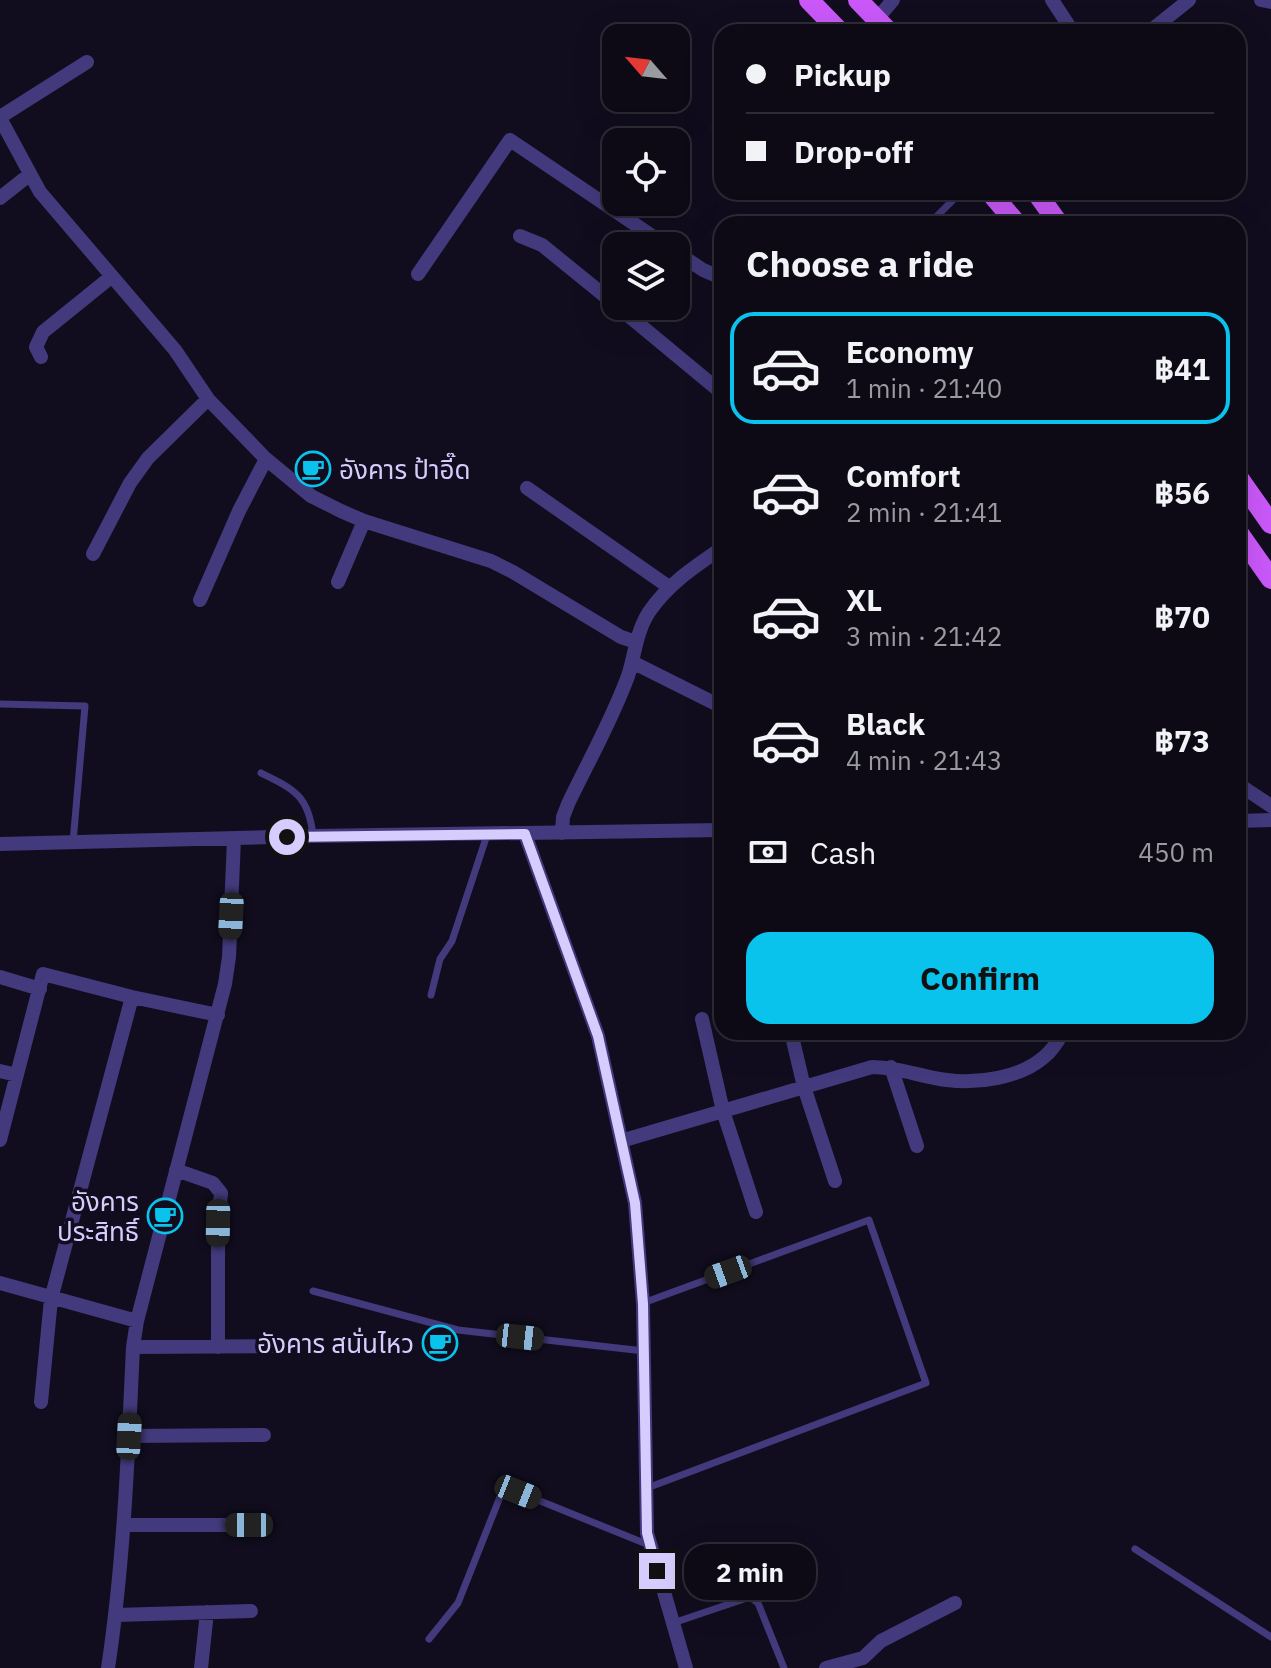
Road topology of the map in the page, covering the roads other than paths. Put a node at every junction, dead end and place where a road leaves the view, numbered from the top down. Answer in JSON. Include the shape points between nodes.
{"nodes":[{"id":1,"x":809,"y":0,"type":"edge"},
{"id":2,"x":858,"y":0,"type":"edge"},
{"id":3,"x":893,"y":0,"type":"edge"},
{"id":4,"x":1052,"y":0,"type":"edge"},
{"id":5,"x":1189,"y":0,"type":"edge"},
{"id":6,"x":1261,"y":0,"type":"edge"},
{"id":7,"x":1271,"y":2,"type":"edge"},
{"id":8,"x":832,"y":24,"type":"edge"},
{"id":9,"x":881,"y":24,"type":"edge"},
{"id":10,"x":884,"y":24,"type":"edge"},
{"id":11,"x":1068,"y":24,"type":"edge"},
{"id":12,"x":1159,"y":24,"type":"edge"},
{"id":13,"x":87,"y":62,"type":"dead end"},
{"id":14,"x":0,"y":117,"type":"edge"},
{"id":15,"x":29,"y":175,"type":"junction"},
{"id":16,"x":0,"y":198,"type":"edge"},
{"id":17,"x":953,"y":200,"type":"edge"},
{"id":18,"x":997,"y":200,"type":"edge"},
{"id":19,"x":937,"y":216,"type":"edge"},
{"id":20,"x":1010,"y":216,"type":"edge"},
{"id":21,"x":646,"y":232,"type":"edge"},
{"id":22,"x":520,"y":236,"type":"dead end"},
{"id":23,"x":690,"y":261,"type":"edge"},
{"id":24,"x":418,"y":274,"type":"dead end"},
{"id":25,"x":714,"y":275,"type":"edge"},
{"id":26,"x":111,"y":277,"type":"junction"},
{"id":27,"x":602,"y":294,"type":"edge"},
{"id":28,"x":633,"y":320,"type":"edge"},
{"id":29,"x":41,"y":357,"type":"dead end"},
{"id":30,"x":714,"y":386,"type":"edge"},
{"id":31,"x":208,"y":399,"type":"junction"},
{"id":32,"x":266,"y":459,"type":"junction"},
{"id":33,"x":527,"y":488,"type":"dead end"},
{"id":34,"x":1246,"y":488,"type":"edge"},
{"id":35,"x":364,"y":521,"type":"junction"},
{"id":36,"x":1271,"y":524,"type":"edge"},
{"id":37,"x":1246,"y":543,"type":"edge"},
{"id":38,"x":93,"y":554,"type":"dead end"},
{"id":39,"x":714,"y":554,"type":"edge"},
{"id":40,"x":1271,"y":579,"type":"edge"},
{"id":41,"x":338,"y":582,"type":"dead end"},
{"id":42,"x":669,"y":587,"type":"junction"},
{"id":43,"x":200,"y":600,"type":"dead end"},
{"id":44,"x":636,"y":642,"type":"junction"},
{"id":45,"x":632,"y":662,"type":"junction"},
{"id":46,"x":714,"y":703,"type":"edge"},
{"id":47,"x":0,"y":704,"type":"edge"},
{"id":48,"x":261,"y":773,"type":"dead end"},
{"id":49,"x":1246,"y":789,"type":"edge"},
{"id":50,"x":1271,"y":806,"type":"edge"},
{"id":51,"x":1271,"y":820,"type":"edge"},
{"id":52,"x":1246,"y":821,"type":"edge"},
{"id":53,"x":714,"y":830,"type":"edge"},
{"id":54,"x":562,"y":833,"type":"junction"},
{"id":55,"x":525,"y":834,"type":"junction"},
{"id":56,"x":487,"y":835,"type":"junction"},
{"id":57,"x":313,"y":836,"type":"junction"},
{"id":58,"x":234,"y":839,"type":"junction"},
{"id":59,"x":73,"y":842,"type":"junction"},
{"id":60,"x":0,"y":844,"type":"edge"},
{"id":61,"x":0,"y":977,"type":"edge"},
{"id":62,"x":40,"y":989,"type":"junction"},
{"id":63,"x":431,"y":995,"type":"dead end"},
{"id":64,"x":132,"y":997,"type":"junction"},
{"id":65,"x":218,"y":1015,"type":"junction"},
{"id":66,"x":702,"y":1019,"type":"dead end"},
{"id":67,"x":793,"y":1040,"type":"edge"},
{"id":68,"x":1057,"y":1040,"type":"edge"},
{"id":69,"x":891,"y":1067,"type":"junction"},
{"id":70,"x":0,"y":1071,"type":"edge"},
{"id":71,"x":17,"y":1075,"type":"junction"},
{"id":72,"x":804,"y":1087,"type":"junction"},
{"id":73,"x":723,"y":1111,"type":"junction"},
{"id":74,"x":0,"y":1140,"type":"edge"},
{"id":75,"x":621,"y":1141,"type":"junction"},
{"id":76,"x":917,"y":1146,"type":"dead end"},
{"id":77,"x":176,"y":1170,"type":"junction"},
{"id":78,"x":835,"y":1181,"type":"dead end"},
{"id":79,"x":756,"y":1212,"type":"dead end"},
{"id":80,"x":0,"y":1283,"type":"edge"},
{"id":81,"x":313,"y":1291,"type":"dead end"},
{"id":82,"x":51,"y":1299,"type":"junction"},
{"id":83,"x":643,"y":1304,"type":"junction"},
{"id":84,"x":137,"y":1321,"type":"junction"},
{"id":85,"x":274,"y":1346,"type":"dead end"},
{"id":86,"x":133,"y":1347,"type":"junction"},
{"id":87,"x":218,"y":1347,"type":"junction"},
{"id":88,"x":644,"y":1351,"type":"junction"},
{"id":89,"x":41,"y":1402,"type":"dead end"},
{"id":90,"x":264,"y":1435,"type":"dead end"},
{"id":91,"x":129,"y":1436,"type":"junction"},
{"id":92,"x":645,"y":1488,"type":"junction"},
{"id":93,"x":124,"y":1525,"type":"junction"},
{"id":94,"x":249,"y":1525,"type":"dead end"},
{"id":95,"x":649,"y":1545,"type":"junction"},
{"id":96,"x":1135,"y":1549,"type":"dead end"},
{"id":97,"x":955,"y":1603,"type":"dead end"},
{"id":98,"x":251,"y":1611,"type":"dead end"},
{"id":99,"x":207,"y":1612,"type":"junction"},
{"id":100,"x":116,"y":1615,"type":"junction"},
{"id":101,"x":673,"y":1623,"type":"junction"},
{"id":102,"x":1271,"y":1637,"type":"edge"},
{"id":103,"x":429,"y":1639,"type":"dead end"},
{"id":104,"x":685,"y":1664,"type":"edge"},
{"id":105,"x":108,"y":1668,"type":"edge"},
{"id":106,"x":201,"y":1668,"type":"edge"},
{"id":107,"x":670,"y":1668,"type":"edge"},
{"id":108,"x":784,"y":1668,"type":"edge"},
{"id":109,"x":826,"y":1668,"type":"edge"}],
"edges":[{"from":1,"to":8,"type":"main road"},
{"from":2,"to":9,"type":"main road"},
{"from":3,"to":10,"type":"street"},
{"from":4,"to":11,"type":"street"},
{"from":5,"to":12,"type":"street"},
{"from":6,"to":7,"type":"street"},
{"from":13,"to":14,"type":"street"},
{"from":14,"to":15,"type":"street"},
{"from":15,"to":16,"type":"street"},
{"from":15,"to":26,"type":"street"},
{"from":17,"to":19,"type":"lane"},
{"from":18,"to":20,"type":"main road"},
{"from":21,"to":24,"type":"street","via":[[510,140]]},
{"from":22,"to":27,"type":"street","via":[[542,245]]},
{"from":23,"to":25,"type":"street"},
{"from":26,"to":29,"type":"street","via":[[43,332],[36,347]]},
{"from":26,"to":31,"type":"street","via":[[175,350]]},
{"from":28,"to":30,"type":"street"},
{"from":31,"to":32,"type":"street"},
{"from":31,"to":38,"type":"street","via":[[148,458]]},
{"from":32,"to":35,"type":"street","via":[[311,496]]},
{"from":32,"to":43,"type":"street"},
{"from":33,"to":42,"type":"street"},
{"from":34,"to":36,"type":"main road"},
{"from":35,"to":41,"type":"street"},
{"from":35,"to":44,"type":"street","via":[[491,561]]},
{"from":37,"to":40,"type":"main road"},
{"from":39,"to":42,"type":"street"},
{"from":42,"to":44,"type":"street","via":[[649,612]]},
{"from":44,"to":45,"type":"street"},
{"from":45,"to":46,"type":"street"},
{"from":45,"to":54,"type":"street","via":[[568,804]]},
{"from":47,"to":59,"type":"lane","via":[[85,706]]},
{"from":48,"to":57,"type":"lane","via":[[296,792],[306,804]]},
{"from":49,"to":50,"type":"street"},
{"from":51,"to":52,"type":"street"},
{"from":53,"to":54,"type":"street"},
{"from":54,"to":55,"type":"street"},
{"from":55,"to":56,"type":"street"},
{"from":55,"to":75,"type":"street","via":[[598,1036]]},
{"from":56,"to":57,"type":"street"},
{"from":56,"to":63,"type":"lane"},
{"from":57,"to":58,"type":"street"},
{"from":58,"to":59,"type":"street"},
{"from":58,"to":65,"type":"street","via":[[229,957]]},
{"from":59,"to":60,"type":"street"},
{"from":61,"to":62,"type":"street"},
{"from":62,"to":64,"type":"street","via":[[43,974]]},
{"from":62,"to":71,"type":"street"},
{"from":64,"to":65,"type":"street"},
{"from":64,"to":82,"type":"street"},
{"from":65,"to":77,"type":"street"},
{"from":66,"to":73,"type":"street"},
{"from":67,"to":72,"type":"street"},
{"from":68,"to":69,"type":"street","via":[[1044,1057],[997,1077],[944,1080]]},
{"from":69,"to":72,"type":"street","via":[[872,1067]]},
{"from":69,"to":76,"type":"street"},
{"from":70,"to":71,"type":"street"},
{"from":71,"to":74,"type":"street"},
{"from":72,"to":73,"type":"street"},
{"from":72,"to":78,"type":"street"},
{"from":73,"to":75,"type":"street"},
{"from":73,"to":79,"type":"street"},
{"from":75,"to":83,"type":"street","via":[[635,1203]]},
{"from":77,"to":84,"type":"street"},
{"from":77,"to":87,"type":"street","via":[[213,1183],[221,1193]]},
{"from":80,"to":82,"type":"street"},
{"from":81,"to":88,"type":"lane","via":[[458,1330]]},
{"from":82,"to":84,"type":"street"},
{"from":82,"to":89,"type":"street"},
{"from":83,"to":88,"type":"street"},
{"from":83,"to":92,"type":"lane","via":[[869,1220],[926,1383]]},
{"from":84,"to":86,"type":"street"},
{"from":85,"to":87,"type":"street"},
{"from":86,"to":87,"type":"street"},
{"from":86,"to":91,"type":"street"},
{"from":88,"to":92,"type":"street"},
{"from":90,"to":91,"type":"street"},
{"from":91,"to":93,"type":"street"},
{"from":92,"to":95,"type":"street"},
{"from":93,"to":94,"type":"street"},
{"from":93,"to":100,"type":"street"},
{"from":95,"to":101,"type":"street"},
{"from":95,"to":103,"type":"lane","via":[[509,1491],[500,1497],[458,1603]]},
{"from":96,"to":102,"type":"lane"},
{"from":97,"to":109,"type":"street","via":[[881,1641],[863,1658]]},
{"from":98,"to":99,"type":"street"},
{"from":99,"to":100,"type":"street"},
{"from":99,"to":106,"type":"street"},
{"from":100,"to":105,"type":"street"},
{"from":101,"to":104,"type":"street"},
{"from":101,"to":108,"type":"lane","via":[[750,1597],[758,1603]]},
{"from":104,"to":107,"type":"street"}]}
